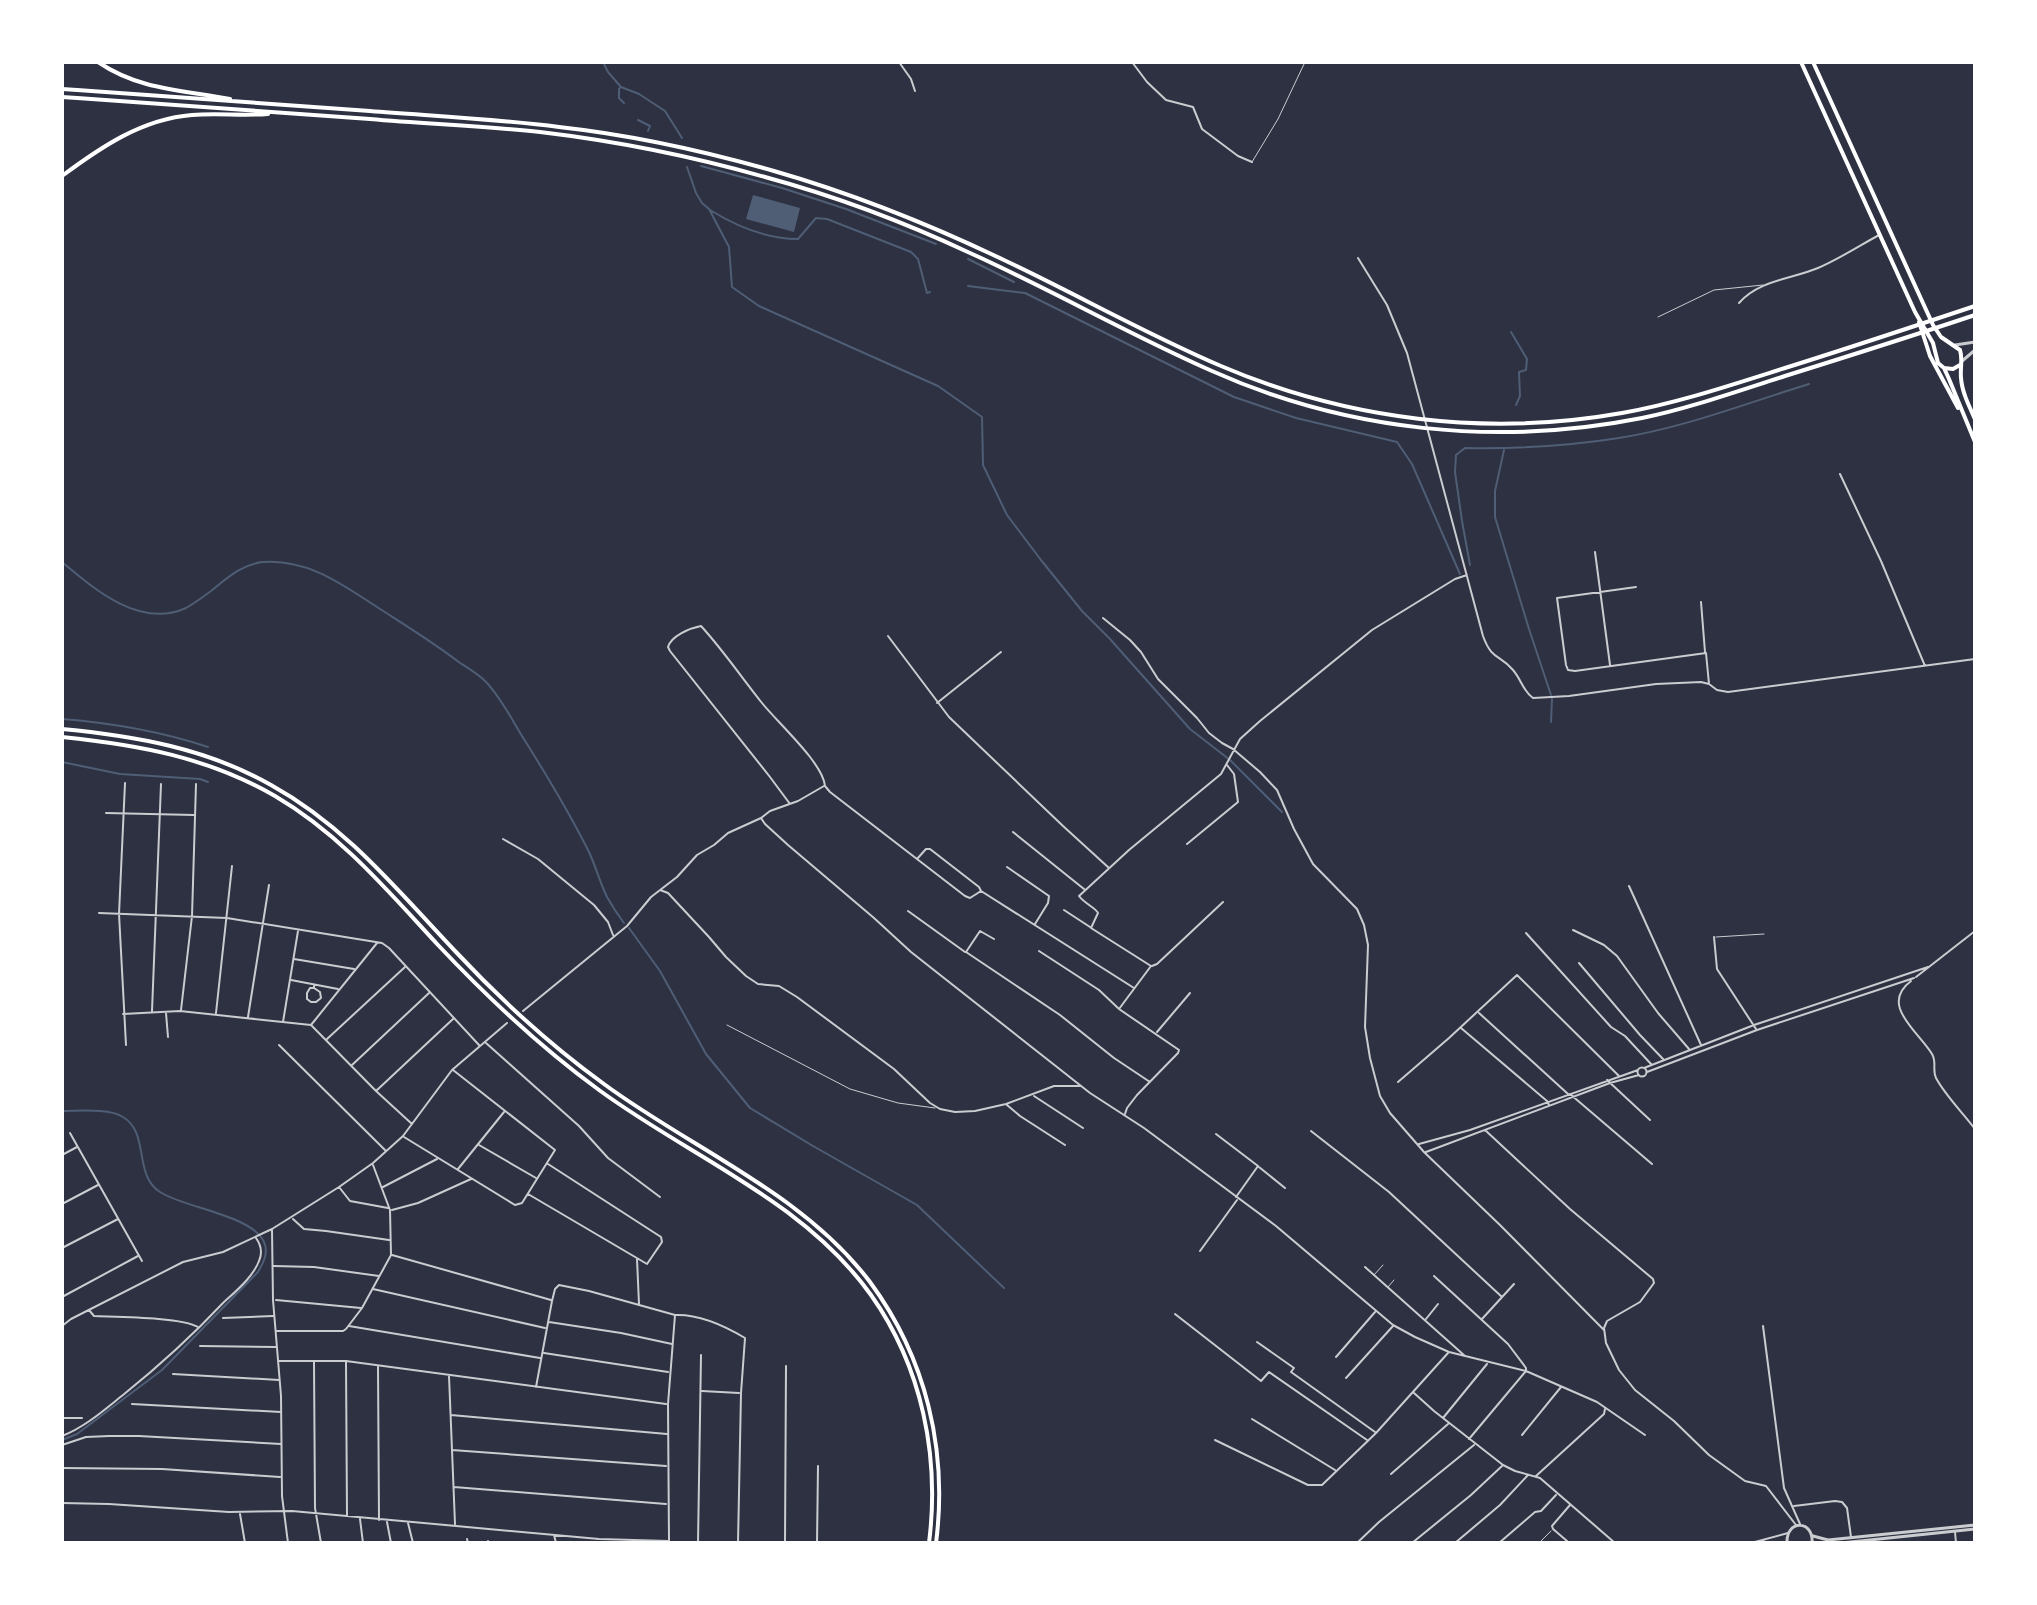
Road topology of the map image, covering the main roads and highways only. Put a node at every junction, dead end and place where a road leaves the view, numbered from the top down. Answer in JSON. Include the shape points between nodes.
{"nodes":[{"id":1,"x":98,"y":62,"type":"edge"},
{"id":2,"x":1801,"y":62,"type":"edge"},
{"id":3,"x":1813,"y":62,"type":"edge"},
{"id":4,"x":62,"y":89,"type":"edge"},
{"id":5,"x":62,"y":97,"type":"edge"},
{"id":6,"x":256,"y":103,"type":"junction"},
{"id":7,"x":282,"y":113,"type":"junction"},
{"id":8,"x":62,"y":176,"type":"edge"},
{"id":9,"x":1975,"y":306,"type":"edge"},
{"id":10,"x":1915,"y":312,"type":"junction"},
{"id":11,"x":1975,"y":315,"type":"edge"},
{"id":12,"x":1952,"y":344,"type":"junction"},
{"id":13,"x":1937,"y":356,"type":"junction"},
{"id":14,"x":1961,"y":362,"type":"junction"},
{"id":15,"x":1944,"y":368,"type":"junction"},
{"id":16,"x":1975,"y":419,"type":"edge"},
{"id":17,"x":1965,"y":421,"type":"junction"},
{"id":18,"x":1975,"y":442,"type":"edge"},
{"id":19,"x":62,"y":729,"type":"edge"},
{"id":20,"x":62,"y":737,"type":"edge"},
{"id":21,"x":929,"y":1543,"type":"edge"},
{"id":22,"x":936,"y":1543,"type":"edge"}],
"edges":[{"from":1,"to":6,"type":"highway","via":[[160,89]]},
{"from":2,"to":10,"type":"highway"},
{"from":3,"to":12,"type":"highway","via":[[1929,317]]},
{"from":4,"to":6,"type":"highway"},
{"from":5,"to":7,"type":"highway"},
{"from":6,"to":9,"type":"highway","via":[[567,128],[773,170],[940,230],[1241,375],[1392,416],[1508,424],[1620,413],[1693,396]]},
{"from":7,"to":8,"type":"highway","via":[[160,121],[103,146]]},
{"from":7,"to":11,"type":"highway","via":[[578,137],[759,175],[938,238],[1239,382],[1317,409],[1421,428],[1521,432],[1622,422],[1697,404]]},
{"from":10,"to":13,"type":"highway"},
{"from":10,"to":17,"type":"highway"},
{"from":12,"to":13,"type":"highway","via":[[1941,347]]},
{"from":12,"to":14,"type":"highway","via":[[1960,350]]},
{"from":13,"to":15,"type":"highway"},
{"from":14,"to":15,"type":"highway"},
{"from":14,"to":16,"type":"highway","via":[[1962,385]]},
{"from":15,"to":17,"type":"highway"},
{"from":17,"to":18,"type":"highway"},
{"from":19,"to":22,"type":"highway","via":[[199,753],[257,777],[304,805],[358,848],[471,968],[550,1042],[633,1105],[787,1202],[832,1239],[883,1301],[919,1373],[937,1450]]},
{"from":20,"to":21,"type":"highway","via":[[133,745],[197,761],[253,784],[300,812],[352,853],[482,990],[558,1059],[628,1111],[771,1200],[828,1244],[877,1305],[912,1375],[931,1459]]}]}
